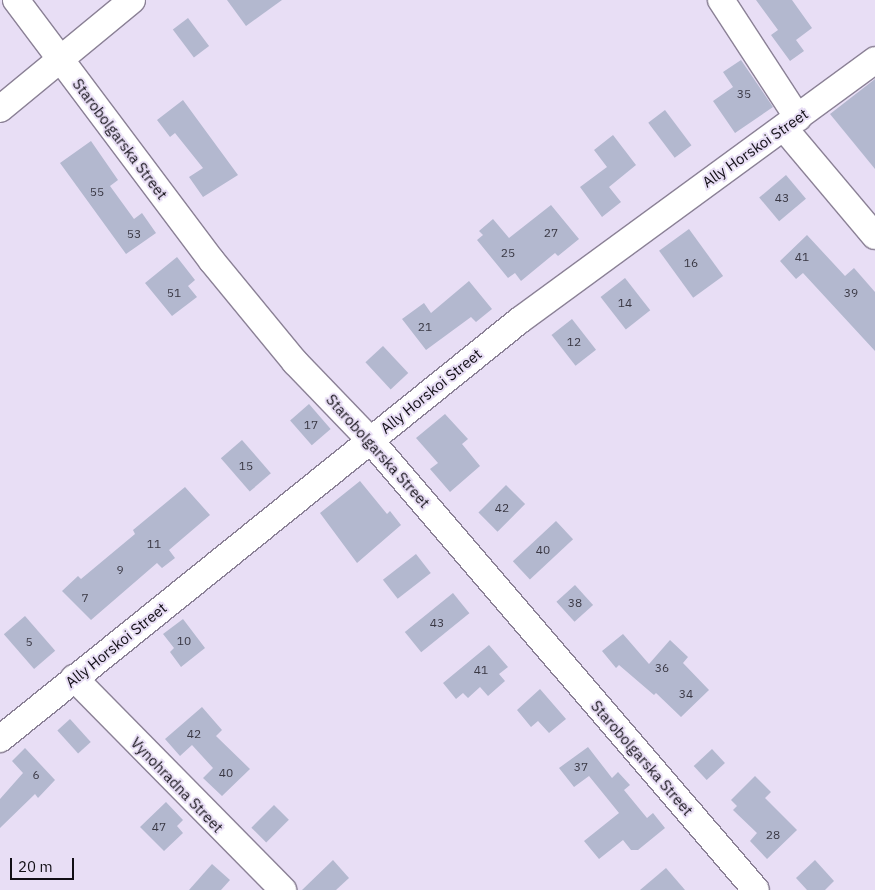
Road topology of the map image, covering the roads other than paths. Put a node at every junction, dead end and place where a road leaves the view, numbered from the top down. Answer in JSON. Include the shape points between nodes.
{"nodes":[{"id":1,"x":16,"y":0,"type":"edge"},
{"id":2,"x":132,"y":0,"type":"edge"},
{"id":3,"x":721,"y":0,"type":"edge"},
{"id":4,"x":61,"y":60,"type":"junction"},
{"id":5,"x":875,"y":60,"type":"edge"},
{"id":6,"x":0,"y":109,"type":"edge"},
{"id":7,"x":791,"y":123,"type":"junction"},
{"id":8,"x":875,"y":236,"type":"edge"},
{"id":9,"x":371,"y":441,"type":"junction"},
{"id":10,"x":74,"y":678,"type":"junction"},
{"id":11,"x":0,"y":739,"type":"edge"},
{"id":12,"x":283,"y":890,"type":"edge"},
{"id":13,"x":756,"y":890,"type":"edge"}],
"edges":[{"from":1,"to":4,"type":"street","name":"Starobolgarska Street"},
{"from":2,"to":4,"type":"street"},
{"from":3,"to":7,"type":"street"},
{"from":4,"to":6,"type":"street"},
{"from":4,"to":9,"type":"street","name":"Starobolgarska Street","via":[[212,261],[296,362]]},
{"from":5,"to":7,"type":"street","name":"Ally Horskoi Street"},
{"from":7,"to":8,"type":"street"},
{"from":7,"to":9,"type":"street","name":"Ally Horskoi Street","via":[[528,314]]},
{"from":9,"to":10,"type":"street","name":"Ally Horskoi Street"},
{"from":9,"to":13,"type":"street","name":"Starobolgarska Street"},
{"from":10,"to":11,"type":"street","name":"Ally Horskoi Street"},
{"from":10,"to":12,"type":"street","name":"Vynohradna Street","via":[[198,808]]}]}
